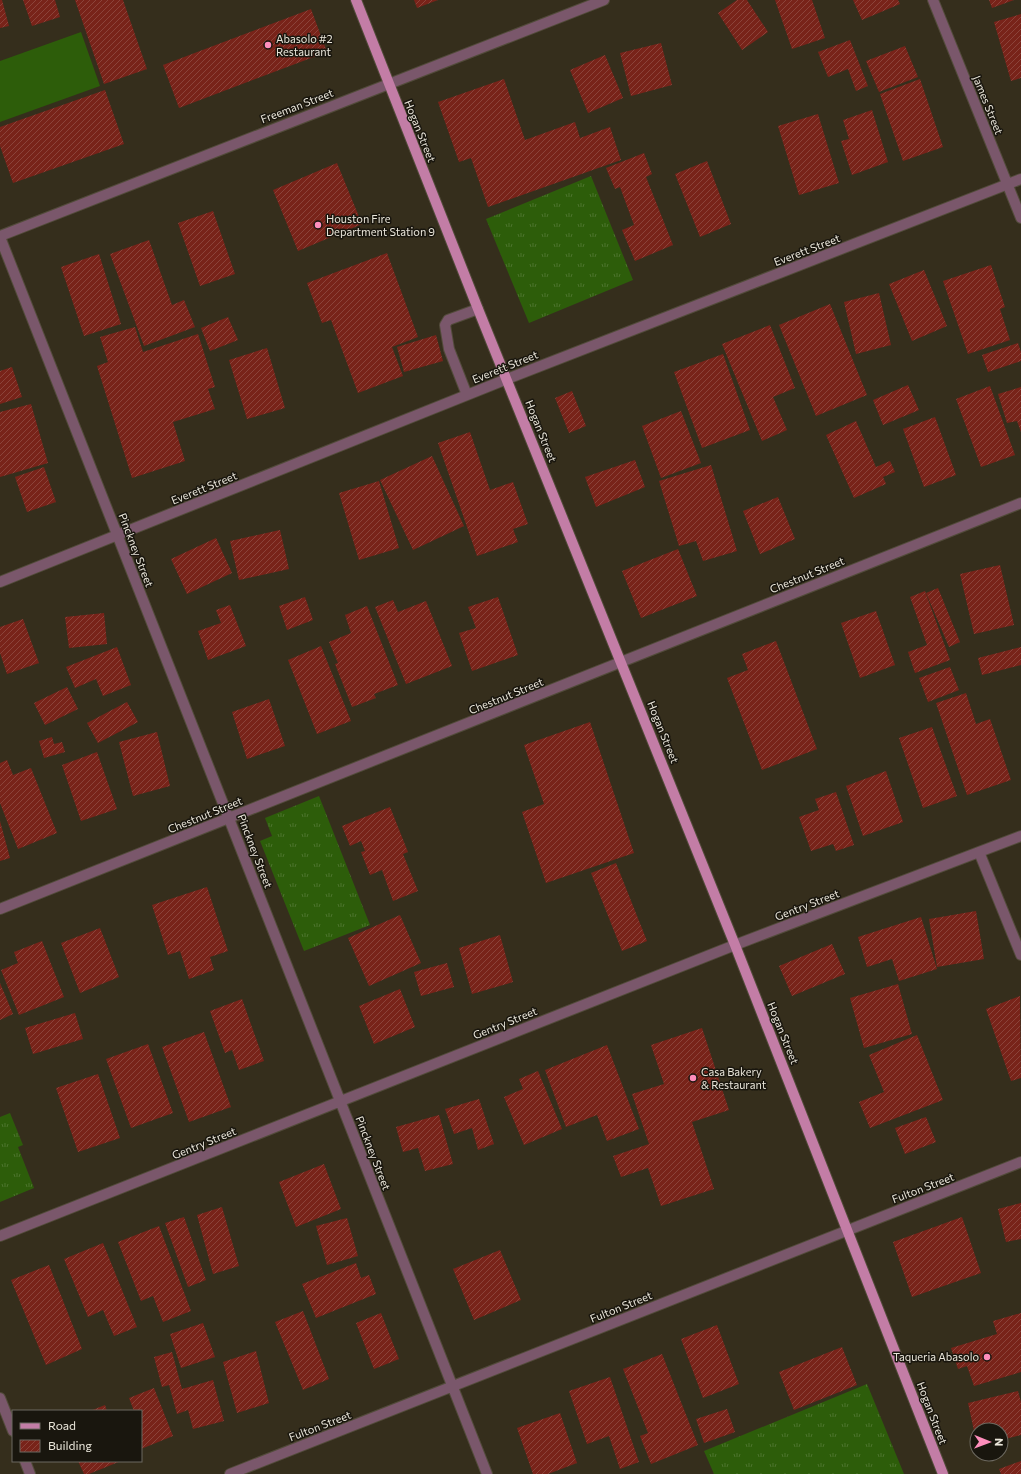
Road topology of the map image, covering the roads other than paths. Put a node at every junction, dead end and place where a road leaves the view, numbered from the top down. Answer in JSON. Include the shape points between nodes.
{"nodes":[{"id":1,"x":356,"y":0,"type":"edge"},
{"id":2,"x":604,"y":0,"type":"edge"},
{"id":3,"x":933,"y":0,"type":"edge"},
{"id":4,"x":388,"y":83,"type":"junction"},
{"id":5,"x":1021,"y":179,"type":"edge"},
{"id":6,"x":1008,"y":185,"type":"junction"},
{"id":7,"x":1021,"y":218,"type":"edge"},
{"id":8,"x":0,"y":237,"type":"edge"},
{"id":9,"x":478,"y":309,"type":"junction"},
{"id":10,"x":507,"y":379,"type":"junction"},
{"id":11,"x":467,"y":395,"type":"junction"},
{"id":12,"x":1021,"y":503,"type":"edge"},
{"id":13,"x":117,"y":535,"type":"junction"},
{"id":14,"x":0,"y":582,"type":"edge"},
{"id":15,"x":622,"y":661,"type":"junction"},
{"id":16,"x":229,"y":818,"type":"junction"},
{"id":17,"x":1021,"y":836,"type":"edge"},
{"id":18,"x":979,"y":852,"type":"junction"},
{"id":19,"x":0,"y":909,"type":"edge"},
{"id":20,"x":735,"y":945,"type":"junction"},
{"id":21,"x":1021,"y":955,"type":"edge"},
{"id":22,"x":340,"y":1102,"type":"junction"},
{"id":23,"x":1021,"y":1162,"type":"edge"},
{"id":24,"x":848,"y":1231,"type":"junction"},
{"id":25,"x":0,"y":1236,"type":"edge"},
{"id":26,"x":452,"y":1387,"type":"junction"},
{"id":27,"x":0,"y":1398,"type":"edge"},
{"id":28,"x":12,"y":1428,"type":"edge"},
{"id":29,"x":25,"y":1462,"type":"edge"},
{"id":30,"x":30,"y":1474,"type":"edge"},
{"id":31,"x":230,"y":1474,"type":"edge"},
{"id":32,"x":487,"y":1474,"type":"edge"},
{"id":33,"x":943,"y":1474,"type":"edge"}],
"edges":[{"from":1,"to":4,"type":"main road","name":"Hogan Street"},
{"from":2,"to":4,"type":"street","name":"Freeman Street"},
{"from":3,"to":6,"type":"street","name":"James Street"},
{"from":4,"to":8,"type":"street","name":"Freeman Street"},
{"from":4,"to":9,"type":"main road","name":"Hogan Street"},
{"from":5,"to":6,"type":"street","name":"Everett Street"},
{"from":6,"to":7,"type":"street","name":"James Street"},
{"from":6,"to":10,"type":"street","name":"Everett Street"},
{"from":8,"to":13,"type":"street","name":"Pinckney Street"},
{"from":9,"to":10,"type":"main road","name":"Hogan Street"},
{"from":9,"to":11,"type":"street","via":[[448,320],[445,325],[448,349]]},
{"from":10,"to":11,"type":"street","name":"Everett Street"},
{"from":10,"to":15,"type":"main road","name":"Hogan Street"},
{"from":11,"to":13,"type":"street","name":"Everett Street"},
{"from":12,"to":15,"type":"street","name":"Chestnut Street"},
{"from":13,"to":14,"type":"street","name":"Everett Street"},
{"from":13,"to":16,"type":"street","name":"Pinckney Street"},
{"from":15,"to":16,"type":"street","name":"Chestnut Street","via":[[586,678]]},
{"from":15,"to":20,"type":"main road","name":"Hogan Street"},
{"from":16,"to":19,"type":"street","name":"Chestnut Street"},
{"from":16,"to":22,"type":"street","name":"Pinckney Street"},
{"from":17,"to":18,"type":"street","name":"Gentry Street"},
{"from":18,"to":20,"type":"street","name":"Gentry Street"},
{"from":18,"to":21,"type":"street"},
{"from":20,"to":22,"type":"street","name":"Gentry Street"},
{"from":20,"to":24,"type":"main road","name":"Hogan Street"},
{"from":22,"to":25,"type":"street","name":"Gentry Street"},
{"from":22,"to":26,"type":"street","name":"Pinckney Street"},
{"from":23,"to":24,"type":"street","name":"Fulton Street"},
{"from":24,"to":26,"type":"street","name":"Fulton Street"},
{"from":24,"to":33,"type":"main road","name":"Hogan Street"},
{"from":26,"to":31,"type":"street","name":"Fulton Street"},
{"from":26,"to":32,"type":"street","name":"Pinckney Street"},
{"from":27,"to":28,"type":"street"},
{"from":29,"to":30,"type":"street"}]}
